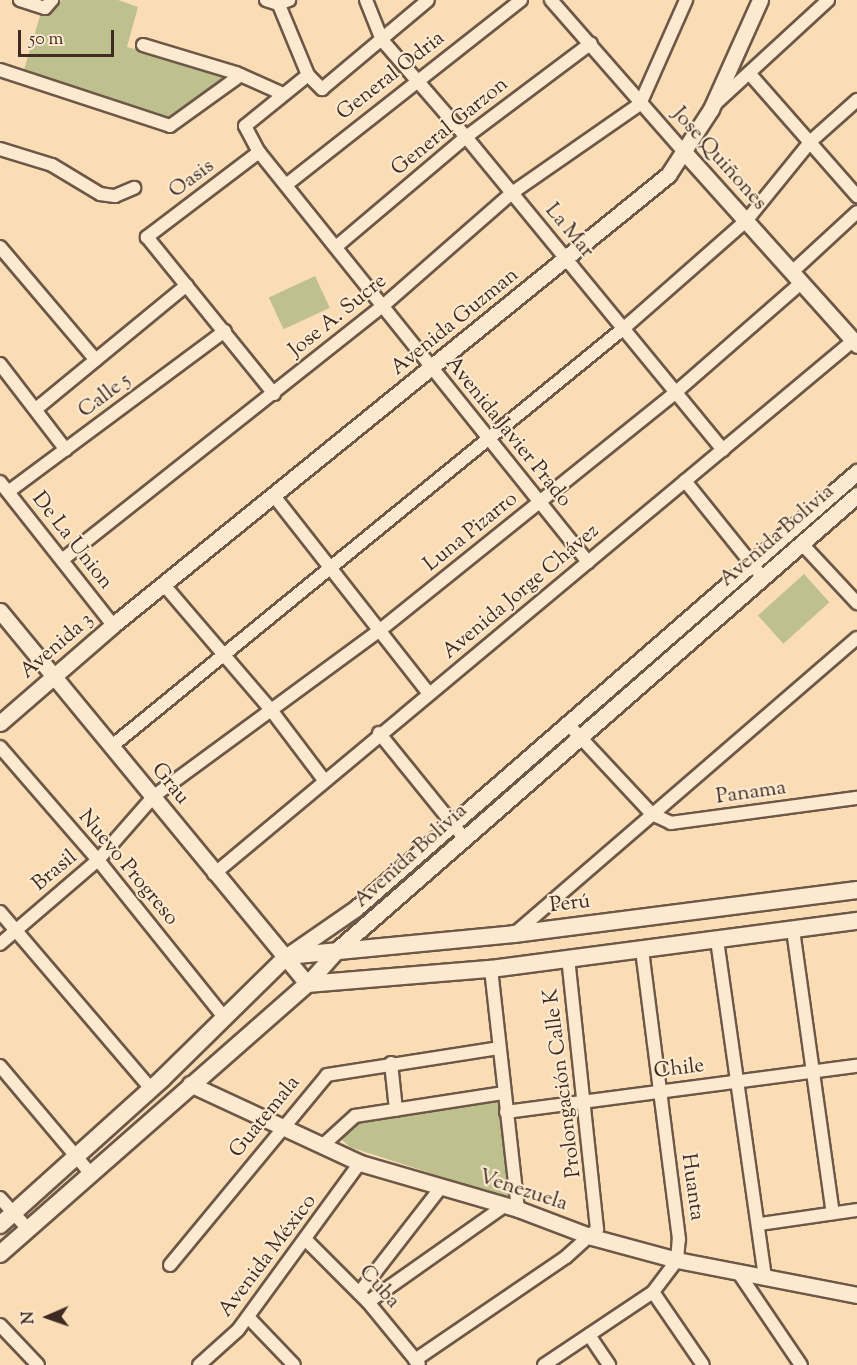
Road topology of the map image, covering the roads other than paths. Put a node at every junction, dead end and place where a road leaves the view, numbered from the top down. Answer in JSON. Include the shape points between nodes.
{"nodes":[{"id":1,"x":20,"y":0,"type":"edge"},
{"id":2,"x":52,"y":0,"type":"edge"},
{"id":3,"x":366,"y":0,"type":"edge"},
{"id":4,"x":428,"y":0,"type":"edge"},
{"id":5,"x":551,"y":0,"type":"edge"},
{"id":6,"x":686,"y":0,"type":"edge"},
{"id":7,"x":760,"y":0,"type":"edge"},
{"id":8,"x":828,"y":0,"type":"edge"},
{"id":9,"x":277,"y":1,"type":"edge"},
{"id":10,"x":519,"y":1,"type":"edge"},
{"id":11,"x":382,"y":40,"type":"junction"},
{"id":12,"x":591,"y":43,"type":"junction"},
{"id":13,"x":144,"y":45,"type":"dead end"},
{"id":14,"x":0,"y":70,"type":"edge"},
{"id":15,"x":749,"y":73,"type":"junction"},
{"id":16,"x":241,"y":75,"type":"junction"},
{"id":17,"x":308,"y":75,"type":"junction"},
{"id":18,"x":417,"y":79,"type":"junction"},
{"id":19,"x":283,"y":94,"type":"junction"},
{"id":20,"x":857,"y":100,"type":"edge"},
{"id":21,"x":640,"y":104,"type":"junction"},
{"id":22,"x":711,"y":109,"type":"junction"},
{"id":23,"x":466,"y":137,"type":"junction"},
{"id":24,"x":811,"y":141,"type":"junction"},
{"id":25,"x":0,"y":149,"type":"edge"},
{"id":26,"x":260,"y":152,"type":"junction"},
{"id":27,"x":685,"y":153,"type":"junction"},
{"id":28,"x":286,"y":185,"type":"junction"},
{"id":29,"x":134,"y":188,"type":"dead end"},
{"id":30,"x":512,"y":193,"type":"junction"},
{"id":31,"x":857,"y":196,"type":"edge"},
{"id":32,"x":857,"y":212,"type":"edge"},
{"id":33,"x":746,"y":221,"type":"junction"},
{"id":34,"x":337,"y":246,"type":"junction"},
{"id":35,"x":0,"y":247,"type":"edge"},
{"id":36,"x":566,"y":258,"type":"junction"},
{"id":37,"x":797,"y":277,"type":"junction"},
{"id":38,"x":188,"y":285,"type":"junction"},
{"id":39,"x":385,"y":304,"type":"junction"},
{"id":40,"x":624,"y":328,"type":"junction"},
{"id":41,"x":225,"y":331,"type":"junction"},
{"id":42,"x":856,"y":342,"type":"edge"},
{"id":43,"x":96,"y":360,"type":"junction"},
{"id":44,"x":0,"y":364,"type":"edge"},
{"id":45,"x":432,"y":368,"type":"junction"},
{"id":46,"x":676,"y":392,"type":"junction"},
{"id":47,"x":274,"y":394,"type":"junction"},
{"id":48,"x":36,"y":409,"type":"junction"},
{"id":49,"x":488,"y":439,"type":"junction"},
{"id":50,"x":66,"y":450,"type":"junction"},
{"id":51,"x":723,"y":450,"type":"junction"},
{"id":52,"x":857,"y":472,"type":"edge"},
{"id":53,"x":685,"y":481,"type":"junction"},
{"id":54,"x":3,"y":487,"type":"edge"},
{"id":55,"x":857,"y":495,"type":"edge"},
{"id":56,"x":274,"y":496,"type":"junction"},
{"id":57,"x":539,"y":502,"type":"junction"},
{"id":58,"x":802,"y":544,"type":"junction"},
{"id":59,"x":62,"y":560,"type":"junction"},
{"id":60,"x":588,"y":562,"type":"junction"},
{"id":61,"x":752,"y":563,"type":"junction"},
{"id":62,"x":330,"y":568,"type":"junction"},
{"id":63,"x":763,"y":578,"type":"junction"},
{"id":64,"x":164,"y":585,"type":"junction"},
{"id":65,"x":857,"y":603,"type":"edge"},
{"id":66,"x":0,"y":611,"type":"edge"},
{"id":67,"x":113,"y":625,"type":"junction"},
{"id":68,"x":379,"y":630,"type":"junction"},
{"id":69,"x":857,"y":638,"type":"edge"},
{"id":70,"x":221,"y":656,"type":"junction"},
{"id":71,"x":52,"y":678,"type":"junction"},
{"id":72,"x":429,"y":694,"type":"junction"},
{"id":73,"x":271,"y":710,"type":"junction"},
{"id":74,"x":0,"y":723,"type":"edge"},
{"id":75,"x":567,"y":723,"type":"junction"},
{"id":76,"x":379,"y":733,"type":"junction"},
{"id":77,"x":581,"y":738,"type":"junction"},
{"id":78,"x":111,"y":746,"type":"junction"},
{"id":79,"x":0,"y":747,"type":"edge"},
{"id":80,"x":324,"y":780,"type":"junction"},
{"id":81,"x":154,"y":796,"type":"junction"},
{"id":82,"x":857,"y":798,"type":"edge"},
{"id":83,"x":652,"y":814,"type":"junction"},
{"id":84,"x":451,"y":822,"type":"junction"},
{"id":85,"x":464,"y":838,"type":"junction"},
{"id":86,"x":98,"y":860,"type":"junction"},
{"id":87,"x":214,"y":874,"type":"junction"},
{"id":88,"x":857,"y":890,"type":"edge"},
{"id":89,"x":0,"y":912,"type":"edge"},
{"id":90,"x":857,"y":921,"type":"edge"},
{"id":91,"x":793,"y":930,"type":"junction"},
{"id":92,"x":16,"y":931,"type":"junction"},
{"id":93,"x":514,"y":934,"type":"junction"},
{"id":94,"x":717,"y":940,"type":"junction"},
{"id":95,"x":0,"y":944,"type":"edge"},
{"id":96,"x":339,"y":948,"type":"junction"},
{"id":97,"x":642,"y":949,"type":"junction"},
{"id":98,"x":287,"y":956,"type":"junction"},
{"id":99,"x":567,"y":959,"type":"junction"},
{"id":100,"x":491,"y":969,"type":"junction"},
{"id":101,"x":307,"y":984,"type":"junction"},
{"id":102,"x":223,"y":1016,"type":"junction"},
{"id":103,"x":500,"y":1048,"type":"junction"},
{"id":104,"x":391,"y":1062,"type":"junction"},
{"id":105,"x":0,"y":1066,"type":"edge"},
{"id":106,"x":857,"y":1066,"type":"edge"},
{"id":107,"x":813,"y":1072,"type":"junction"},
{"id":108,"x":737,"y":1081,"type":"junction"},
{"id":109,"x":190,"y":1084,"type":"junction"},
{"id":110,"x":151,"y":1089,"type":"junction"},
{"id":111,"x":659,"y":1091,"type":"junction"},
{"id":112,"x":504,"y":1093,"type":"junction"},
{"id":113,"x":585,"y":1101,"type":"junction"},
{"id":114,"x":396,"y":1110,"type":"junction"},
{"id":115,"x":506,"y":1112,"type":"junction"},
{"id":116,"x":280,"y":1128,"type":"junction"},
{"id":117,"x":322,"y":1146,"type":"junction"},
{"id":118,"x":77,"y":1157,"type":"junction"},
{"id":119,"x":360,"y":1163,"type":"junction"},
{"id":120,"x":90,"y":1173,"type":"junction"},
{"id":121,"x":442,"y":1186,"type":"junction"},
{"id":122,"x":0,"y":1198,"type":"edge"},
{"id":123,"x":511,"y":1208,"type":"junction"},
{"id":124,"x":857,"y":1210,"type":"edge"},
{"id":125,"x":14,"y":1213,"type":"junction"},
{"id":126,"x":833,"y":1214,"type":"junction"},
{"id":127,"x":760,"y":1224,"type":"junction"},
{"id":128,"x":0,"y":1225,"type":"edge"},
{"id":129,"x":28,"y":1229,"type":"junction"},
{"id":130,"x":592,"y":1237,"type":"junction"},
{"id":131,"x":305,"y":1239,"type":"junction"},
{"id":132,"x":0,"y":1254,"type":"edge"},
{"id":133,"x":677,"y":1260,"type":"junction"},
{"id":134,"x":170,"y":1265,"type":"dead end"},
{"id":135,"x":738,"y":1272,"type":"junction"},
{"id":136,"x":765,"y":1277,"type":"junction"},
{"id":137,"x":653,"y":1292,"type":"junction"},
{"id":138,"x":359,"y":1293,"type":"junction"},
{"id":139,"x":857,"y":1295,"type":"edge"},
{"id":140,"x":368,"y":1302,"type":"junction"},
{"id":141,"x":248,"y":1317,"type":"junction"},
{"id":142,"x":0,"y":1325,"type":"edge"},
{"id":143,"x":589,"y":1335,"type":"junction"},
{"id":144,"x":417,"y":1363,"type":"edge"},
{"id":145,"x":38,"y":1365,"type":"edge"},
{"id":146,"x":199,"y":1365,"type":"edge"},
{"id":147,"x":294,"y":1365,"type":"edge"},
{"id":148,"x":544,"y":1365,"type":"edge"},
{"id":149,"x":609,"y":1365,"type":"edge"},
{"id":150,"x":703,"y":1365,"type":"edge"},
{"id":151,"x":801,"y":1365,"type":"edge"}],
"edges":[{"from":1,"to":2,"type":"street","via":[[45,8]]},
{"from":3,"to":11,"type":"street"},
{"from":4,"to":11,"type":"street"},
{"from":5,"to":12,"type":"street","name":"Jose Quiñones"},
{"from":6,"to":21,"type":"street"},
{"from":7,"to":22,"type":"street","name":"Avenida Guzman"},
{"from":8,"to":15,"type":"street"},
{"from":9,"to":17,"type":"street"},
{"from":10,"to":18,"type":"street","name":"General Odria"},
{"from":11,"to":17,"type":"street","via":[[322,89]]},
{"from":11,"to":18,"type":"street","name":"La Mar"},
{"from":12,"to":21,"type":"street","name":"Jose Quiñones"},
{"from":12,"to":23,"type":"street","name":"General Garzon"},
{"from":13,"to":16,"type":"street"},
{"from":14,"to":16,"type":"street","via":[[170,126]]},
{"from":15,"to":22,"type":"street"},
{"from":15,"to":24,"type":"street"},
{"from":16,"to":19,"type":"street"},
{"from":17,"to":19,"type":"street"},
{"from":18,"to":23,"type":"street","name":"La Mar"},
{"from":18,"to":28,"type":"street","name":"General Odria"},
{"from":19,"to":26,"type":"street","name":"Avenida Javier Prado","via":[[245,126]]},
{"from":20,"to":24,"type":"street"},
{"from":21,"to":27,"type":"street","name":"Jose Quiñones"},
{"from":21,"to":30,"type":"street","name":"Jose A. Sucre"},
{"from":22,"to":27,"type":"street","name":"Avenida Guzman"},
{"from":23,"to":30,"type":"street","name":"La Mar"},
{"from":23,"to":34,"type":"street","name":"General Garzon"},
{"from":24,"to":31,"type":"street"},
{"from":24,"to":33,"type":"street"},
{"from":25,"to":29,"type":"street","via":[[52,165],[100,194],[115,196]]},
{"from":26,"to":28,"type":"street","name":"Avenida Javier Prado"},
{"from":26,"to":38,"type":"street","name":"Oasis","via":[[147,237]]},
{"from":27,"to":33,"type":"street","name":"Jose Quiñones"},
{"from":27,"to":36,"type":"street","name":"Avenida Guzman","via":[[668,175]]},
{"from":28,"to":34,"type":"street","name":"Avenida Javier Prado"},
{"from":30,"to":36,"type":"street","name":"La Mar"},
{"from":30,"to":39,"type":"street","name":"Jose A. Sucre"},
{"from":32,"to":37,"type":"street","name":"Luna Pizarro"},
{"from":33,"to":37,"type":"street","name":"Jose Quiñones"},
{"from":33,"to":40,"type":"street"},
{"from":34,"to":39,"type":"street","name":"Avenida Javier Prado"},
{"from":35,"to":43,"type":"street"},
{"from":36,"to":40,"type":"street","name":"La Mar"},
{"from":36,"to":45,"type":"street","name":"Avenida Guzman"},
{"from":37,"to":42,"type":"street","name":"Jose Quiñones"},
{"from":37,"to":46,"type":"street","name":"Luna Pizarro"},
{"from":38,"to":41,"type":"street"},
{"from":38,"to":43,"type":"street"},
{"from":39,"to":45,"type":"street","name":"Avenida Javier Prado"},
{"from":39,"to":47,"type":"street","name":"Jose A. Sucre"},
{"from":40,"to":46,"type":"street","name":"La Mar"},
{"from":40,"to":49,"type":"street"},
{"from":41,"to":47,"type":"street"},
{"from":41,"to":50,"type":"street","name":"Calle 5"},
{"from":42,"to":51,"type":"street","name":"Avenida Jorge Chávez"},
{"from":43,"to":48,"type":"street"},
{"from":44,"to":48,"type":"street"},
{"from":45,"to":49,"type":"street","name":"Avenida Javier Prado"},
{"from":45,"to":56,"type":"street","name":"Avenida Guzman"},
{"from":46,"to":51,"type":"street","name":"La Mar"},
{"from":46,"to":57,"type":"street","name":"Luna Pizarro"},
{"from":47,"to":59,"type":"street","name":"Jose A. Sucre"},
{"from":48,"to":50,"type":"street"},
{"from":49,"to":57,"type":"street","name":"Avenida Javier Prado"},
{"from":49,"to":62,"type":"street"},
{"from":50,"to":54,"type":"street","name":"Calle 5"},
{"from":51,"to":53,"type":"street","name":"Avenida Jorge Chávez"},
{"from":52,"to":61,"type":"street","name":"Avenida Bolivia"},
{"from":53,"to":60,"type":"street","name":"Avenida Jorge Chávez"},
{"from":53,"to":61,"type":"street"},
{"from":54,"to":59,"type":"street","name":"De La Union"},
{"from":55,"to":58,"type":"street","name":"Avenida Bolivia"},
{"from":56,"to":62,"type":"street"},
{"from":56,"to":64,"type":"street","name":"Avenida Guzman"},
{"from":57,"to":60,"type":"street","name":"Avenida Javier Prado"},
{"from":57,"to":68,"type":"street","name":"Luna Pizarro"},
{"from":58,"to":63,"type":"street","name":"Avenida Bolivia"},
{"from":58,"to":65,"type":"street"},
{"from":59,"to":67,"type":"street","name":"De La Union"},
{"from":60,"to":72,"type":"street","name":"Avenida Jorge Chávez"},
{"from":61,"to":63,"type":"street"},
{"from":61,"to":75,"type":"street","name":"Avenida Bolivia"},
{"from":62,"to":68,"type":"street"},
{"from":62,"to":70,"type":"street"},
{"from":63,"to":77,"type":"street","name":"Avenida Bolivia"},
{"from":64,"to":67,"type":"street","name":"Avenida Guzman"},
{"from":64,"to":70,"type":"street"},
{"from":66,"to":71,"type":"street","name":"Grau"},
{"from":67,"to":71,"type":"street","name":"Avenida 3"},
{"from":68,"to":72,"type":"street"},
{"from":68,"to":73,"type":"street","name":"Luna Pizarro"},
{"from":69,"to":83,"type":"street"},
{"from":70,"to":73,"type":"street"},
{"from":70,"to":78,"type":"street"},
{"from":71,"to":74,"type":"street","name":"Avenida 3"},
{"from":71,"to":78,"type":"street","name":"Grau"},
{"from":72,"to":76,"type":"street","name":"Avenida Jorge Chávez"},
{"from":73,"to":80,"type":"street"},
{"from":73,"to":81,"type":"street","name":"Luna Pizarro"},
{"from":75,"to":77,"type":"street"},
{"from":75,"to":84,"type":"street","name":"Avenida Bolivia"},
{"from":76,"to":80,"type":"street","name":"Avenida Jorge Chávez"},
{"from":76,"to":84,"type":"street"},
{"from":77,"to":83,"type":"street"},
{"from":77,"to":85,"type":"street","name":"Avenida Bolivia"},
{"from":78,"to":81,"type":"street","name":"Grau"},
{"from":79,"to":86,"type":"street","name":"Nuevo Progreso"},
{"from":80,"to":87,"type":"street","name":"Avenida Jorge Chávez"},
{"from":81,"to":86,"type":"street","name":"Brasil"},
{"from":81,"to":87,"type":"street","name":"Grau"},
{"from":82,"to":83,"type":"street","name":"Panama","via":[[671,823]]},
{"from":83,"to":93,"type":"street"},
{"from":84,"to":85,"type":"street"},
{"from":84,"to":98,"type":"street","name":"Avenida Bolivia","via":[[355,909]]},
{"from":85,"to":96,"type":"street","name":"Avenida Bolivia"},
{"from":86,"to":92,"type":"street","name":"Brasil"},
{"from":86,"to":102,"type":"street","name":"Nuevo Progreso"},
{"from":87,"to":98,"type":"street","name":"Grau"},
{"from":88,"to":93,"type":"main road","name":"Perú"},
{"from":89,"to":92,"type":"street"},
{"from":90,"to":91,"type":"main road"},
{"from":91,"to":94,"type":"main road"},
{"from":91,"to":107,"type":"street"},
{"from":92,"to":95,"type":"street","name":"Brasil"},
{"from":92,"to":110,"type":"street"},
{"from":93,"to":96,"type":"main road","name":"Perú"},
{"from":94,"to":97,"type":"main road"},
{"from":94,"to":108,"type":"street"},
{"from":96,"to":98,"type":"main road","name":"Perú"},
{"from":96,"to":101,"type":"street","name":"Avenida Bolivia"},
{"from":97,"to":99,"type":"main road"},
{"from":97,"to":111,"type":"street","name":"Huanta"},
{"from":98,"to":101,"type":"street","name":"Grau"},
{"from":98,"to":102,"type":"main road","name":"Avenida Bolivia"},
{"from":99,"to":100,"type":"main road"},
{"from":99,"to":113,"type":"street","name":"Prolongación Calle K"},
{"from":100,"to":101,"type":"main road"},
{"from":100,"to":103,"type":"street"},
{"from":101,"to":109,"type":"main road","name":"Avenida Bolivia"},
{"from":102,"to":110,"type":"main road","name":"Avenida Bolivia"},
{"from":103,"to":104,"type":"street","name":"Guatemala"},
{"from":103,"to":112,"type":"street"},
{"from":104,"to":114,"type":"street"},
{"from":104,"to":116,"type":"street","name":"Guatemala","via":[[327,1076]]},
{"from":105,"to":118,"type":"street"},
{"from":106,"to":107,"type":"street","name":"Chile"},
{"from":107,"to":108,"type":"street","name":"Chile"},
{"from":107,"to":126,"type":"street"},
{"from":108,"to":111,"type":"street","name":"Chile"},
{"from":108,"to":127,"type":"street"},
{"from":109,"to":116,"type":"street","name":"Venezuela"},
{"from":109,"to":120,"type":"main road","name":"Avenida Bolivia"},
{"from":110,"to":118,"type":"main road","name":"Avenida Bolivia"},
{"from":111,"to":113,"type":"street","name":"Chile"},
{"from":111,"to":133,"type":"street","name":"Huanta","via":[[679,1239]]},
{"from":112,"to":114,"type":"street"},
{"from":112,"to":115,"type":"street"},
{"from":113,"to":115,"type":"street","name":"Chile"},
{"from":113,"to":130,"type":"street","name":"Prolongación Calle K","via":[[599,1223]]},
{"from":114,"to":117,"type":"street","via":[[350,1118]]},
{"from":115,"to":123,"type":"street"},
{"from":116,"to":117,"type":"street","name":"Venezuela"},
{"from":116,"to":134,"type":"street","name":"Guatemala"},
{"from":117,"to":119,"type":"street","name":"Venezuela"},
{"from":118,"to":120,"type":"street"},
{"from":118,"to":125,"type":"main road","name":"Avenida Bolivia"},
{"from":119,"to":121,"type":"street","name":"Venezuela"},
{"from":119,"to":131,"type":"street","name":"Avenida México"},
{"from":120,"to":129,"type":"main road","name":"Avenida Bolivia"},
{"from":121,"to":123,"type":"street","name":"Venezuela"},
{"from":121,"to":138,"type":"street"},
{"from":122,"to":125,"type":"street"},
{"from":123,"to":130,"type":"street","name":"Venezuela"},
{"from":123,"to":140,"type":"street"},
{"from":124,"to":126,"type":"street"},
{"from":125,"to":128,"type":"main road","name":"Avenida Bolivia"},
{"from":125,"to":129,"type":"street"},
{"from":126,"to":127,"type":"street"},
{"from":127,"to":136,"type":"street"},
{"from":129,"to":132,"type":"main road","name":"Avenida Bolivia"},
{"from":130,"to":133,"type":"street","name":"Venezuela"},
{"from":130,"to":144,"type":"street"},
{"from":131,"to":138,"type":"street","name":"Cuba"},
{"from":131,"to":141,"type":"street","name":"Avenida México"},
{"from":133,"to":135,"type":"street","name":"Venezuela"},
{"from":133,"to":137,"type":"street"},
{"from":135,"to":136,"type":"street","name":"Venezuela"},
{"from":135,"to":151,"type":"street"},
{"from":136,"to":139,"type":"street","name":"Venezuela"},
{"from":137,"to":143,"type":"street"},
{"from":137,"to":150,"type":"street"},
{"from":138,"to":140,"type":"street","name":"Cuba"},
{"from":140,"to":144,"type":"street","name":"Cuba"},
{"from":141,"to":146,"type":"street","name":"Avenida México"},
{"from":141,"to":147,"type":"street"},
{"from":142,"to":145,"type":"street"},
{"from":143,"to":148,"type":"street"},
{"from":143,"to":149,"type":"street"}]}
